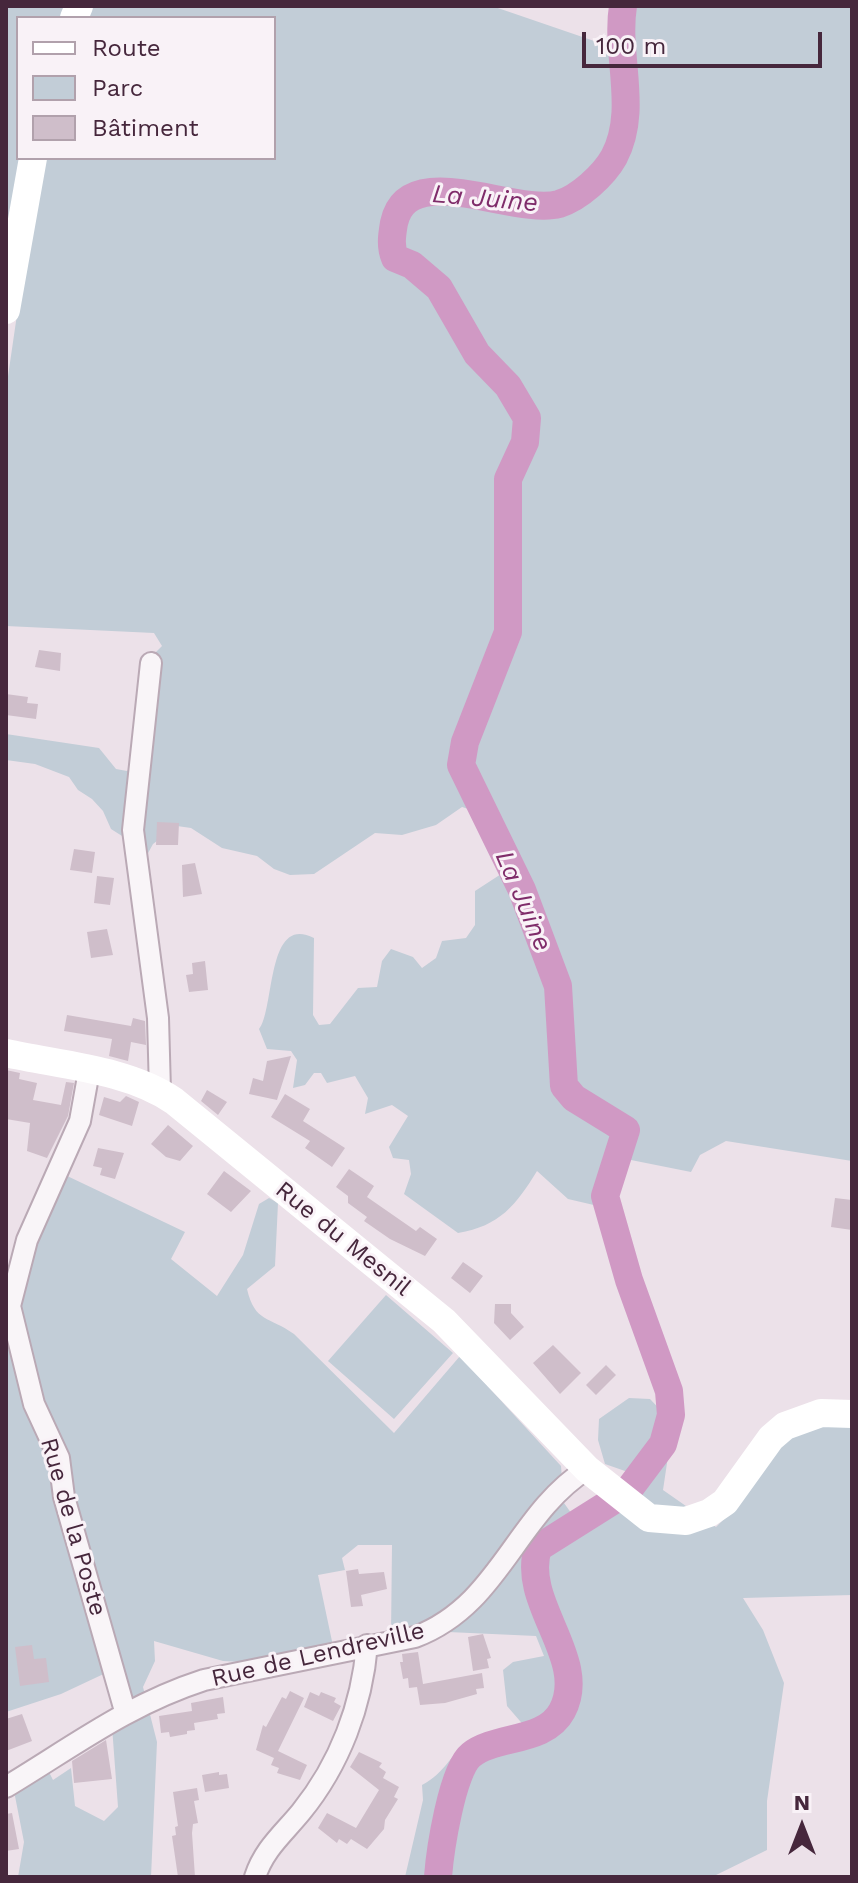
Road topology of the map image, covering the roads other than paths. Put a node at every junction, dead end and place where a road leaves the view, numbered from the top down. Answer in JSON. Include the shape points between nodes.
{"nodes":[{"id":1,"x":33,"y":160,"type":"edge"},
{"id":2,"x":6,"y":310,"type":"edge"},
{"id":3,"x":151,"y":663,"type":"dead end"},
{"id":4,"x":6,"y":1053,"type":"edge"},
{"id":5,"x":89,"y":1071,"type":"junction"},
{"id":6,"x":160,"y":1091,"type":"junction"},
{"id":7,"x":852,"y":1414,"type":"edge"},
{"id":8,"x":587,"y":1469,"type":"junction"},
{"id":9,"x":367,"y":1645,"type":"junction"},
{"id":10,"x":125,"y":1711,"type":"junction"},
{"id":11,"x":6,"y":1787,"type":"edge"},
{"id":12,"x":255,"y":1877,"type":"edge"}],
"edges":[{"from":1,"to":2,"type":"street"},
{"from":3,"to":6,"type":"street","via":[[133,830],[158,1018]]},
{"from":4,"to":5,"type":"street","name":"Rue du Mesnil"},
{"from":5,"to":6,"type":"street","name":"Rue du Mesnil"},
{"from":5,"to":10,"type":"street","name":"Rue de la Poste","via":[[80,1121],[27,1240],[10,1306],[34,1404],[59,1458],[64,1497]]},
{"from":6,"to":8,"type":"street","name":"Rue du Mesnil","via":[[444,1321]]},
{"from":7,"to":8,"type":"street","name":"Rue du Mesnil","via":[[821,1413],[785,1426],[725,1502],[709,1513],[667,1522],[649,1518]]},
{"from":8,"to":9,"type":"street","name":"Rue de Lendreville","via":[[551,1497],[456,1617],[415,1637]]},
{"from":9,"to":10,"type":"street","name":"Rue de Lendreville","via":[[204,1680]]},
{"from":9,"to":12,"type":"street","via":[[363,1687],[334,1759],[303,1810],[261,1858]]},
{"from":10,"to":11,"type":"street","name":"Rue de Lendreville"}]}
